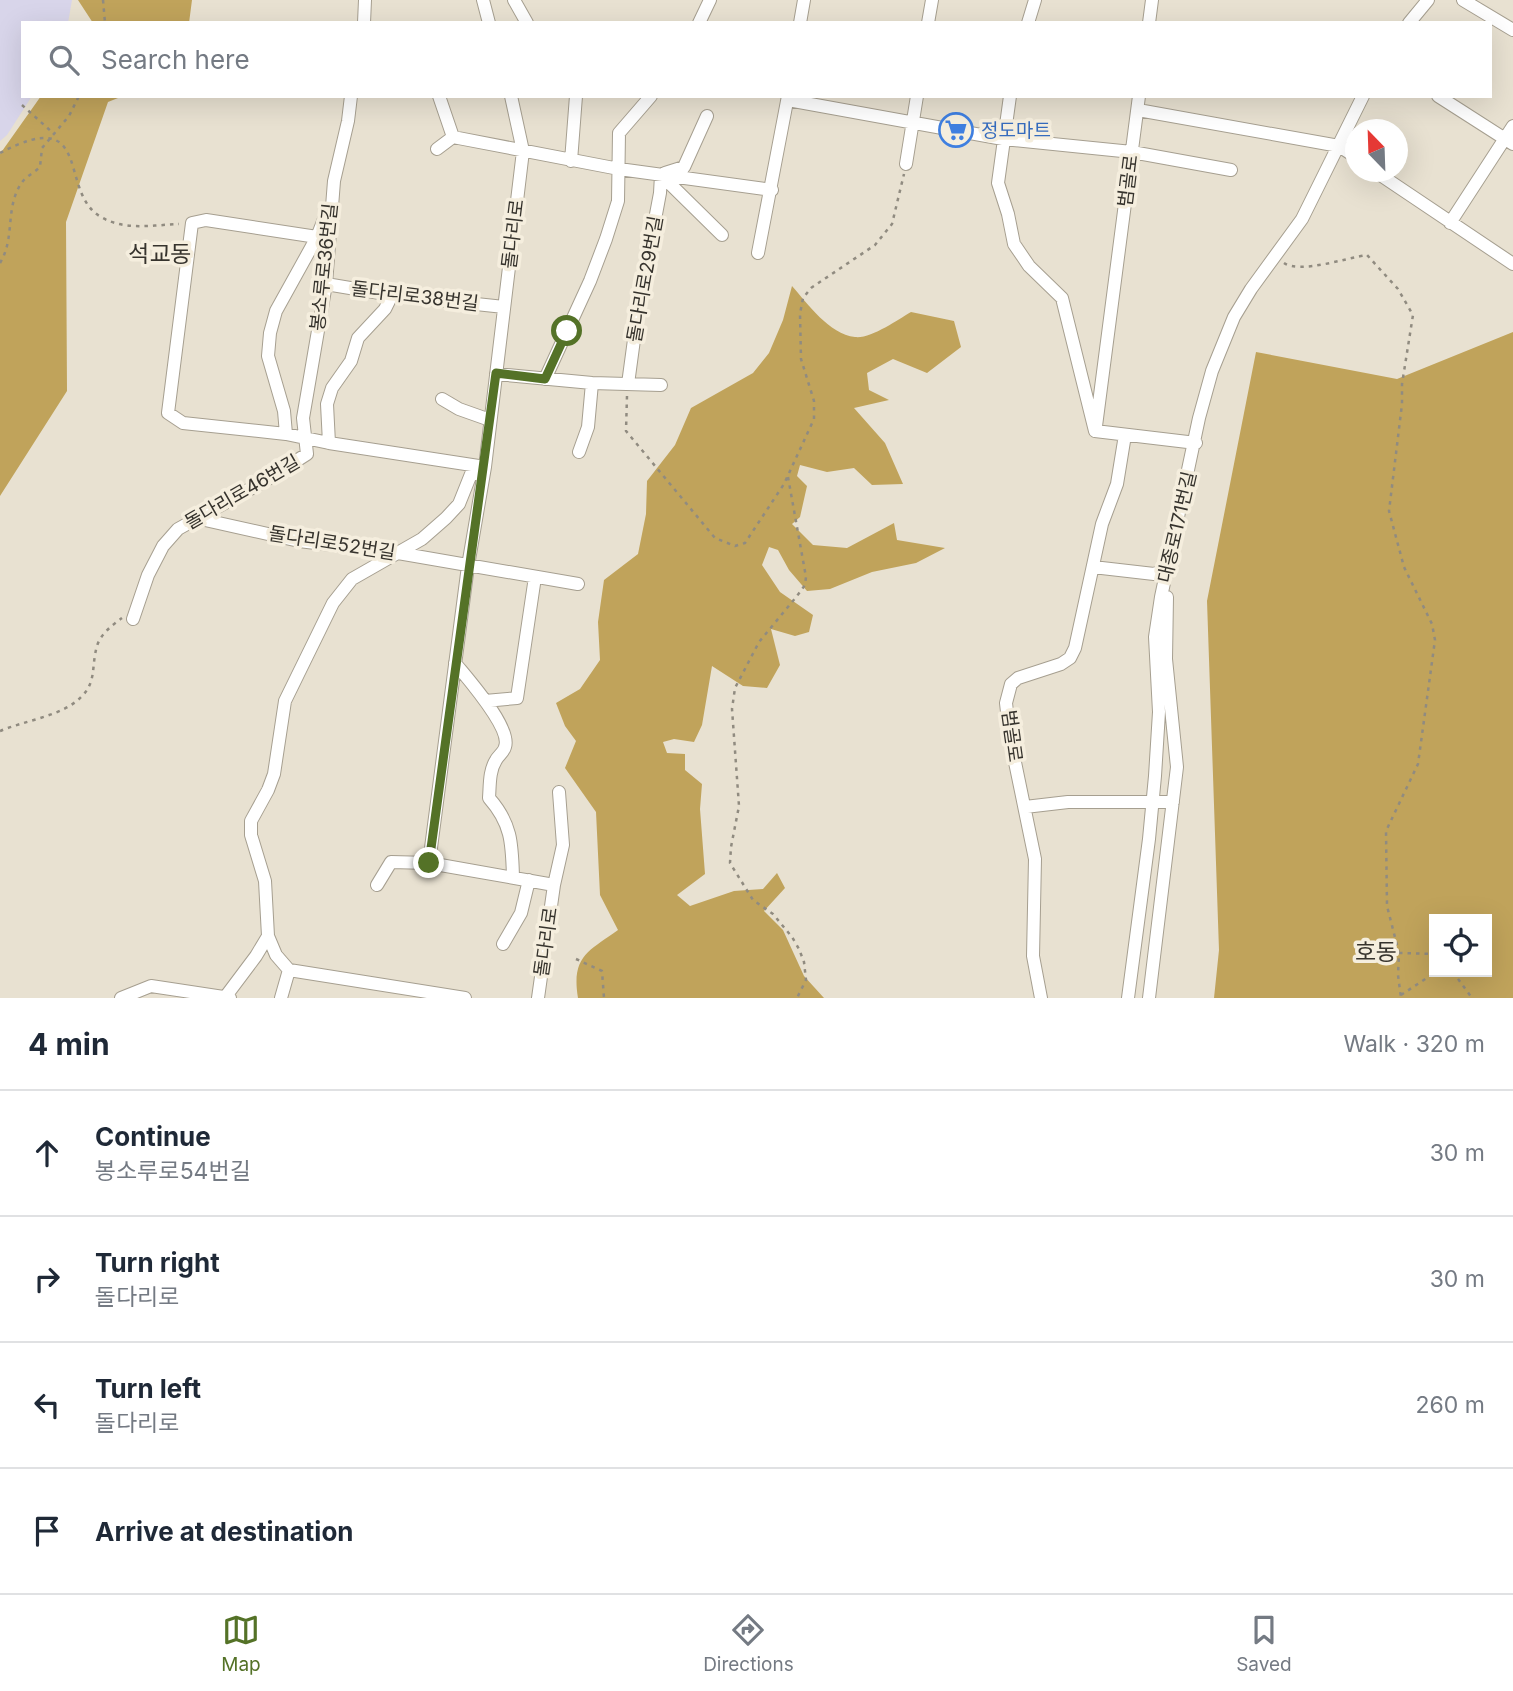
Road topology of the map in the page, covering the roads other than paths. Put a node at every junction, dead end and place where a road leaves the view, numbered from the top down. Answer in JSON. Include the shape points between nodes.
{"nodes":[{"id":1,"x":365,"y":0,"type":"edge"},
{"id":2,"x":483,"y":0,"type":"edge"},
{"id":3,"x":514,"y":0,"type":"edge"},
{"id":4,"x":710,"y":0,"type":"edge"},
{"id":5,"x":804,"y":0,"type":"edge"},
{"id":6,"x":932,"y":0,"type":"edge"},
{"id":7,"x":1035,"y":0,"type":"edge"},
{"id":8,"x":1152,"y":0,"type":"edge"},
{"id":9,"x":1428,"y":0,"type":"edge"},
{"id":10,"x":1463,"y":0,"type":"edge"},
{"id":11,"x":364,"y":21,"type":"edge"},
{"id":12,"x":488,"y":21,"type":"edge"},
{"id":13,"x":526,"y":21,"type":"edge"},
{"id":14,"x":700,"y":21,"type":"edge"},
{"id":15,"x":800,"y":21,"type":"edge"},
{"id":16,"x":928,"y":21,"type":"edge"},
{"id":17,"x":1029,"y":21,"type":"edge"},
{"id":18,"x":1149,"y":21,"type":"edge"},
{"id":19,"x":1411,"y":21,"type":"edge"},
{"id":20,"x":1513,"y":30,"type":"edge"},
{"id":21,"x":351,"y":98,"type":"edge"},
{"id":22,"x":440,"y":98,"type":"edge"},
{"id":23,"x":511,"y":98,"type":"edge"},
{"id":24,"x":576,"y":98,"type":"edge"},
{"id":25,"x":649,"y":98,"type":"edge"},
{"id":26,"x":788,"y":98,"type":"edge"},
{"id":27,"x":917,"y":98,"type":"edge"},
{"id":28,"x":1010,"y":98,"type":"edge"},
{"id":29,"x":1362,"y":98,"type":"edge"},
{"id":30,"x":1441,"y":98,"type":"edge"},
{"id":31,"x":1138,"y":103,"type":"edge"},
{"id":32,"x":707,"y":116,"type":"dead end"},
{"id":33,"x":913,"y":121,"type":"junction"},
{"id":34,"x":1513,"y":126,"type":"edge"},
{"id":35,"x":453,"y":137,"type":"junction"},
{"id":36,"x":1003,"y":139,"type":"junction"},
{"id":37,"x":1509,"y":141,"type":"edge"},
{"id":38,"x":1339,"y":146,"type":"junction"},
{"id":39,"x":437,"y":149,"type":"dead end"},
{"id":40,"x":1345,"y":150,"type":"edge"},
{"id":41,"x":523,"y":151,"type":"junction"},
{"id":42,"x":1132,"y":152,"type":"junction"},
{"id":43,"x":571,"y":161,"type":"junction"},
{"id":44,"x":906,"y":164,"type":"road end"},
{"id":45,"x":619,"y":169,"type":"junction"},
{"id":46,"x":1231,"y":170,"type":"dead end"},
{"id":47,"x":661,"y":175,"type":"junction"},
{"id":48,"x":1391,"y":182,"type":"edge"},
{"id":49,"x":772,"y":190,"type":"junction"},
{"id":50,"x":331,"y":204,"type":"junction"},
{"id":51,"x":1450,"y":223,"type":"junction"},
{"id":52,"x":722,"y":235,"type":"dead end"},
{"id":53,"x":317,"y":237,"type":"junction"},
{"id":54,"x":758,"y":253,"type":"dead end"},
{"id":55,"x":1513,"y":264,"type":"edge"},
{"id":56,"x":326,"y":284,"type":"junction"},
{"id":57,"x":392,"y":295,"type":"junction"},
{"id":58,"x":504,"y":307,"type":"junction"},
{"id":59,"x":496,"y":373,"type":"junction"},
{"id":60,"x":545,"y":379,"type":"junction"},
{"id":61,"x":592,"y":383,"type":"junction"},
{"id":62,"x":628,"y":384,"type":"junction"},
{"id":63,"x":661,"y":385,"type":"dead end"},
{"id":64,"x":442,"y":399,"type":"dead end"},
{"id":65,"x":490,"y":420,"type":"junction"},
{"id":66,"x":183,"y":424,"type":"joint"},
{"id":67,"x":1095,"y":431,"type":"junction"},
{"id":68,"x":286,"y":434,"type":"junction"},
{"id":69,"x":1125,"y":435,"type":"junction"},
{"id":70,"x":306,"y":438,"type":"junction"},
{"id":71,"x":330,"y":443,"type":"junction"},
{"id":72,"x":1196,"y":443,"type":"junction"},
{"id":73,"x":579,"y":452,"type":"dead end"},
{"id":74,"x":484,"y":469,"type":"junction"},
{"id":75,"x":196,"y":517,"type":"junction"},
{"id":76,"x":398,"y":553,"type":"junction"},
{"id":77,"x":468,"y":566,"type":"junction"},
{"id":78,"x":1093,"y":567,"type":"junction"},
{"id":79,"x":1168,"y":569,"type":"junction"},
{"id":80,"x":535,"y":577,"type":"junction"},
{"id":81,"x":578,"y":584,"type":"dead end"},
{"id":82,"x":134,"y":615,"type":"road end"},
{"id":83,"x":455,"y":663,"type":"junction"},
{"id":84,"x":485,"y":701,"type":"junction"},
{"id":85,"x":559,"y":792,"type":"dead end"},
{"id":86,"x":1152,"y":802,"type":"junction"},
{"id":87,"x":1173,"y":802,"type":"junction"},
{"id":88,"x":1025,"y":807,"type":"junction"},
{"id":89,"x":429,"y":863,"type":"junction"},
{"id":90,"x":513,"y":877,"type":"junction"},
{"id":91,"x":529,"y":880,"type":"junction"},
{"id":92,"x":377,"y":885,"type":"dead end"},
{"id":93,"x":554,"y":886,"type":"junction"},
{"id":94,"x":268,"y":936,"type":"junction"},
{"id":95,"x":503,"y":944,"type":"dead end"},
{"id":96,"x":289,"y":970,"type":"junction"},
{"id":97,"x":228,"y":997,"type":"edge"},
{"id":98,"x":121,"y":998,"type":"edge"},
{"id":99,"x":281,"y":998,"type":"edge"},
{"id":100,"x":465,"y":998,"type":"edge"},
{"id":101,"x":538,"y":998,"type":"edge"},
{"id":102,"x":1041,"y":998,"type":"edge"},
{"id":103,"x":1128,"y":998,"type":"edge"},
{"id":104,"x":1149,"y":998,"type":"edge"}],
"edges":[{"from":1,"to":11,"type":"street"},
{"from":2,"to":12,"type":"street"},
{"from":3,"to":13,"type":"street"},
{"from":4,"to":14,"type":"street"},
{"from":5,"to":15,"type":"street"},
{"from":6,"to":16,"type":"street"},
{"from":7,"to":17,"type":"street"},
{"from":8,"to":18,"type":"street"},
{"from":9,"to":19,"type":"street"},
{"from":10,"to":20,"type":"street"},
{"from":21,"to":50,"type":"street","name":"봉소루로36번길"},
{"from":22,"to":35,"type":"street"},
{"from":23,"to":41,"type":"street","name":"돌다리로"},
{"from":24,"to":43,"type":"street"},
{"from":25,"to":45,"type":"street","via":[[619,133]]},
{"from":26,"to":33,"type":"street"},
{"from":26,"to":49,"type":"street"},
{"from":27,"to":33,"type":"street"},
{"from":28,"to":36,"type":"street"},
{"from":29,"to":38,"type":"street","name":"대종로171번길"},
{"from":30,"to":37,"type":"street"},
{"from":31,"to":38,"type":"street","name":"범골로"},
{"from":31,"to":42,"type":"street","name":"범골로"},
{"from":32,"to":47,"type":"street","via":[[684,167]]},
{"from":33,"to":36,"type":"street"},
{"from":33,"to":44,"type":"street"},
{"from":34,"to":37,"type":"street"},
{"from":35,"to":39,"type":"street"},
{"from":35,"to":41,"type":"street"},
{"from":36,"to":42,"type":"street"},
{"from":36,"to":67,"type":"street","via":[[998,183],[1014,244],[1062,298]]},
{"from":37,"to":51,"type":"street"},
{"from":38,"to":40,"type":"street"},
{"from":38,"to":72,"type":"street","name":"대종로171번길","via":[[1302,219],[1234,317],[1212,371]]},
{"from":41,"to":43,"type":"street"},
{"from":41,"to":58,"type":"street","name":"돌다리로"},
{"from":42,"to":46,"type":"street"},
{"from":42,"to":67,"type":"street","name":"범골로"},
{"from":43,"to":45,"type":"street"},
{"from":45,"to":47,"type":"street"},
{"from":45,"to":60,"type":"street","via":[[618,201],[606,239]]},
{"from":47,"to":49,"type":"street"},
{"from":47,"to":52,"type":"street"},
{"from":47,"to":62,"type":"street","name":"돌다리로29번길"},
{"from":48,"to":51,"type":"street"},
{"from":49,"to":54,"type":"street"},
{"from":50,"to":53,"type":"street"},
{"from":50,"to":56,"type":"street","name":"봉소루로36번길"},
{"from":51,"to":55,"type":"street"},
{"from":53,"to":66,"type":"street","name":"봉소루로36번길","via":[[206,220],[192,223],[167,413]]},
{"from":53,"to":68,"type":"street","name":"봉소루로36번길","via":[[276,311],[270,333],[268,356]]},
{"from":56,"to":57,"type":"street","name":"돌다리로38번길"},
{"from":56,"to":70,"type":"street","name":"봉소루로36번길","via":[[303,418]]},
{"from":57,"to":58,"type":"street","name":"돌다리로38번길"},
{"from":57,"to":71,"type":"street","via":[[358,338],[351,361],[332,388],[327,404]]},
{"from":58,"to":59,"type":"street","name":"돌다리로"},
{"from":59,"to":60,"type":"street"},
{"from":59,"to":65,"type":"street","name":"돌다리로"},
{"from":60,"to":61,"type":"street"},
{"from":61,"to":62,"type":"street"},
{"from":61,"to":73,"type":"street"},
{"from":62,"to":63,"type":"street"},
{"from":64,"to":65,"type":"street"},
{"from":65,"to":74,"type":"street","name":"돌다리로"},
{"from":66,"to":68,"type":"street","name":"돌다리로46번길"},
{"from":67,"to":69,"type":"street"},
{"from":68,"to":70,"type":"street","name":"돌다리로46번길"},
{"from":69,"to":72,"type":"street"},
{"from":69,"to":78,"type":"street","name":"범골로","via":[[1117,484]]},
{"from":70,"to":71,"type":"street","name":"돌다리로46번길"},
{"from":70,"to":75,"type":"street","name":"돌다리로46번길","via":[[307,454]]},
{"from":71,"to":74,"type":"street","name":"돌다리로46번길"},
{"from":72,"to":79,"type":"street","name":"대종로171번길"},
{"from":74,"to":76,"type":"street","via":[[471,474],[458,504],[446,518]]},
{"from":74,"to":77,"type":"street","name":"돌다리로"},
{"from":75,"to":76,"type":"street","name":"돌다리로52번길","via":[[299,541]]},
{"from":75,"to":82,"type":"street","name":"돌다리로46번길","via":[[163,547]]},
{"from":76,"to":77,"type":"street","name":"돌다리로52번길"},
{"from":76,"to":94,"type":"street","via":[[352,579],[334,603],[285,701],[274,774],[251,821],[265,881]]},
{"from":77,"to":80,"type":"street"},
{"from":77,"to":83,"type":"street","name":"돌다리로"},
{"from":78,"to":79,"type":"street","via":[[1154,574]]},
{"from":78,"to":88,"type":"street","name":"범골로","via":[[1070,658],[1018,678],[1008,693],[1010,738]]},
{"from":79,"to":86,"type":"street","name":"대종로171번길","via":[[1155,637],[1159,712]]},
{"from":79,"to":87,"type":"street","via":[[1167,659],[1177,767]]},
{"from":80,"to":81,"type":"street"},
{"from":80,"to":84,"type":"street","via":[[517,698]]},
{"from":83,"to":84,"type":"street"},
{"from":83,"to":89,"type":"street","name":"돌다리로"},
{"from":84,"to":90,"type":"street","via":[[506,740],[491,768],[489,798],[503,813],[509,829]]},
{"from":85,"to":93,"type":"street","name":"돌다리로","via":[[563,845]]},
{"from":86,"to":87,"type":"street"},
{"from":86,"to":88,"type":"street"},
{"from":86,"to":103,"type":"street","name":"대종로171번길"},
{"from":87,"to":104,"type":"street"},
{"from":88,"to":102,"type":"street","name":"범골로","via":[[1035,859],[1032,943]]},
{"from":89,"to":90,"type":"street","name":"돌다리로"},
{"from":89,"to":92,"type":"street","name":"돌다리로","via":[[391,862]]},
{"from":90,"to":91,"type":"street","name":"돌다리로"},
{"from":91,"to":93,"type":"street","name":"돌다리로"},
{"from":91,"to":95,"type":"street","name":"돌다리로","via":[[521,913]]},
{"from":93,"to":101,"type":"street","name":"돌다리로"},
{"from":94,"to":96,"type":"street"},
{"from":94,"to":97,"type":"street"},
{"from":96,"to":99,"type":"street"},
{"from":96,"to":100,"type":"street"},
{"from":97,"to":98,"type":"street","via":[[151,986]]}]}
